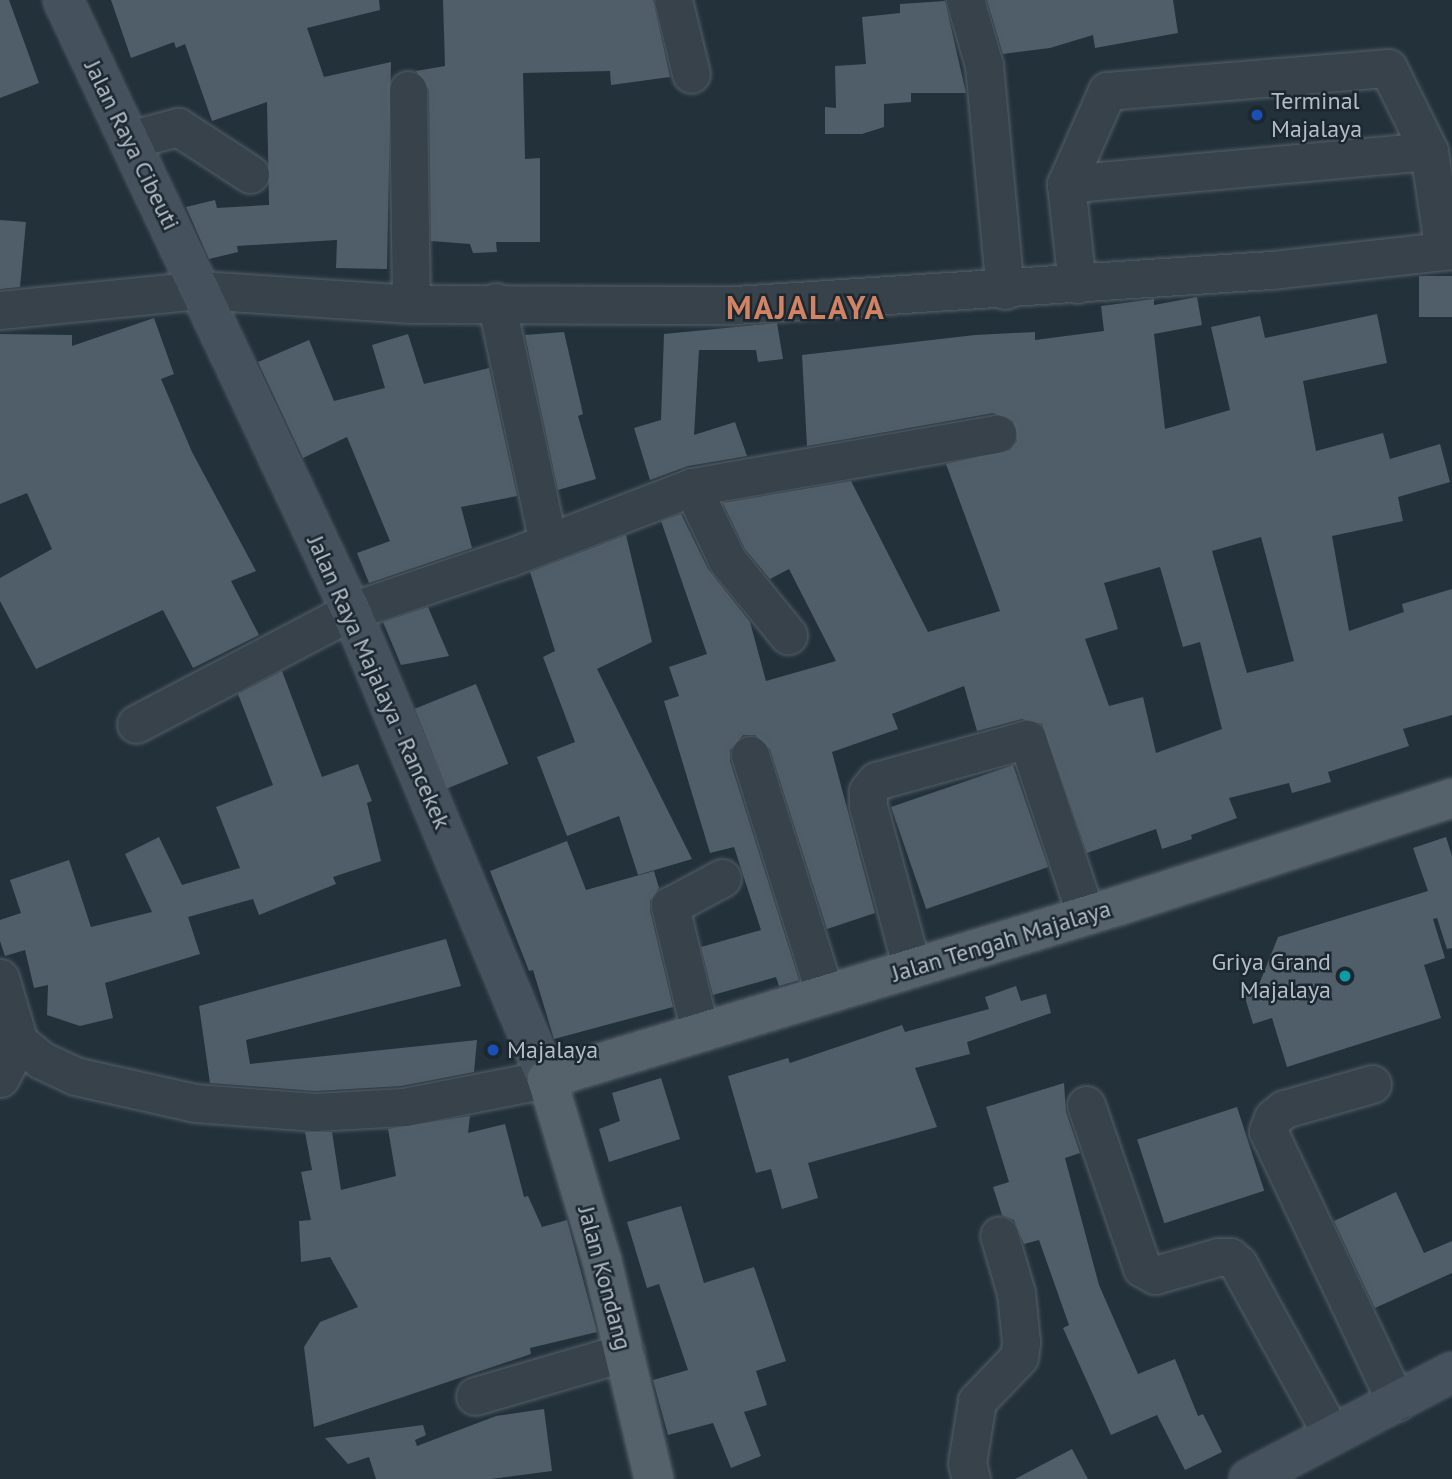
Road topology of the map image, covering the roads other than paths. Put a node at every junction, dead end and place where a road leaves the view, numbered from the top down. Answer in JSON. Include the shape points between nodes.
{"nodes":[{"id":1,"x":63,"y":0,"type":"edge"},
{"id":2,"x":673,"y":0,"type":"edge"},
{"id":3,"x":965,"y":0,"type":"edge"},
{"id":4,"x":691,"y":74,"type":"dead end"},
{"id":5,"x":408,"y":90,"type":"dead end"},
{"id":6,"x":129,"y":140,"type":"junction"},
{"id":7,"x":1429,"y":151,"type":"junction"},
{"id":8,"x":250,"y":174,"type":"dead end"},
{"id":9,"x":1066,"y":184,"type":"junction"},
{"id":10,"x":1448,"y":250,"type":"edge"},
{"id":11,"x":1077,"y":285,"type":"junction"},
{"id":12,"x":201,"y":290,"type":"junction"},
{"id":13,"x":1005,"y":290,"type":"junction"},
{"id":14,"x":496,"y":302,"type":"junction"},
{"id":15,"x":411,"y":304,"type":"junction"},
{"id":16,"x":0,"y":310,"type":"edge"},
{"id":17,"x":997,"y":434,"type":"dead end"},
{"id":18,"x":692,"y":487,"type":"junction"},
{"id":19,"x":548,"y":542,"type":"junction"},
{"id":20,"x":351,"y":611,"type":"junction"},
{"id":21,"x":788,"y":635,"type":"dead end"},
{"id":22,"x":136,"y":724,"type":"dead end"},
{"id":23,"x":750,"y":755,"type":"dead end"},
{"id":24,"x":1452,"y":798,"type":"edge"},
{"id":25,"x":722,"y":878,"type":"dead end"},
{"id":26,"x":1086,"y":915,"type":"junction"},
{"id":27,"x":912,"y":968,"type":"junction"},
{"id":28,"x":0,"y":978,"type":"edge"},
{"id":29,"x":825,"y":994,"type":"junction"},
{"id":30,"x":700,"y":1032,"type":"junction"},
{"id":31,"x":19,"y":1042,"type":"junction"},
{"id":32,"x":0,"y":1078,"type":"edge"},
{"id":33,"x":547,"y":1079,"type":"junction"},
{"id":34,"x":1371,"y":1084,"type":"dead end"},
{"id":35,"x":1086,"y":1105,"type":"dead end"},
{"id":36,"x":999,"y":1235,"type":"dead end"},
{"id":37,"x":625,"y":1352,"type":"junction"},
{"id":38,"x":1452,"y":1372,"type":"edge"},
{"id":39,"x":475,"y":1396,"type":"dead end"},
{"id":40,"x":1396,"y":1402,"type":"junction"},
{"id":41,"x":1332,"y":1436,"type":"junction"},
{"id":42,"x":654,"y":1479,"type":"edge"},
{"id":43,"x":971,"y":1479,"type":"edge"},
{"id":44,"x":1249,"y":1479,"type":"edge"}],
"edges":[{"from":1,"to":6,"type":"main road","name":"Jalan Raya Cibeuti"},
{"from":2,"to":4,"type":"street"},
{"from":3,"to":13,"type":"street","via":[[984,65]]},
{"from":5,"to":15,"type":"street"},
{"from":6,"to":8,"type":"street","via":[[178,127]]},
{"from":6,"to":12,"type":"main road","name":"Jalan Raya Cibeuti"},
{"from":7,"to":9,"type":"street"},
{"from":7,"to":9,"type":"street","via":[[1397,79],[1383,67],[1107,92],[1101,95]]},
{"from":7,"to":10,"type":"street"},
{"from":9,"to":11,"type":"street"},
{"from":10,"to":11,"type":"street"},
{"from":11,"to":13,"type":"street"},
{"from":12,"to":15,"type":"street"},
{"from":12,"to":16,"type":"street"},
{"from":12,"to":20,"type":"main road","name":"Jalan Raya Majalaya - Rancekek"},
{"from":13,"to":14,"type":"street","via":[[734,305]]},
{"from":14,"to":15,"type":"street"},
{"from":14,"to":19,"type":"street"},
{"from":17,"to":18,"type":"street"},
{"from":18,"to":19,"type":"street"},
{"from":18,"to":21,"type":"street","via":[[727,560]]},
{"from":19,"to":20,"type":"street"},
{"from":20,"to":22,"type":"street"},
{"from":20,"to":33,"type":"main road","name":"Jalan Raya Majalaya - Rancekek"},
{"from":23,"to":29,"type":"street"},
{"from":24,"to":26,"type":"main road","name":"Jalan Tengah Majalaya"},
{"from":25,"to":30,"type":"street","via":[[670,906]]},
{"from":26,"to":27,"type":"main road","name":"Jalan Tengah Majalaya"},
{"from":26,"to":27,"type":"street","via":[[1027,739],[876,781],[866,797]]},
{"from":27,"to":29,"type":"main road","name":"Jalan Tengah Majalaya"},
{"from":28,"to":31,"type":"street"},
{"from":29,"to":30,"type":"main road","name":"Jalan Tengah Majalaya"},
{"from":30,"to":33,"type":"main road","name":"Jalan Tengah Majalaya"},
{"from":31,"to":32,"type":"street"},
{"from":31,"to":33,"type":"street","via":[[41,1060],[75,1076],[195,1103],[315,1112],[404,1107]]},
{"from":33,"to":37,"type":"main road","name":"Jalan Kondang"},
{"from":34,"to":40,"type":"street","via":[[1284,1109],[1273,1118],[1268,1132]]},
{"from":35,"to":41,"type":"street","via":[[1142,1268],[1155,1275],[1230,1257],[1246,1272]]},
{"from":36,"to":43,"type":"street","via":[[1016,1293],[1021,1342],[1019,1357],[977,1401],[967,1463]]},
{"from":37,"to":39,"type":"street"},
{"from":37,"to":42,"type":"main road","name":"Jalan Kondang"},
{"from":38,"to":40,"type":"main road"},
{"from":40,"to":41,"type":"main road"},
{"from":41,"to":44,"type":"main road"}]}
